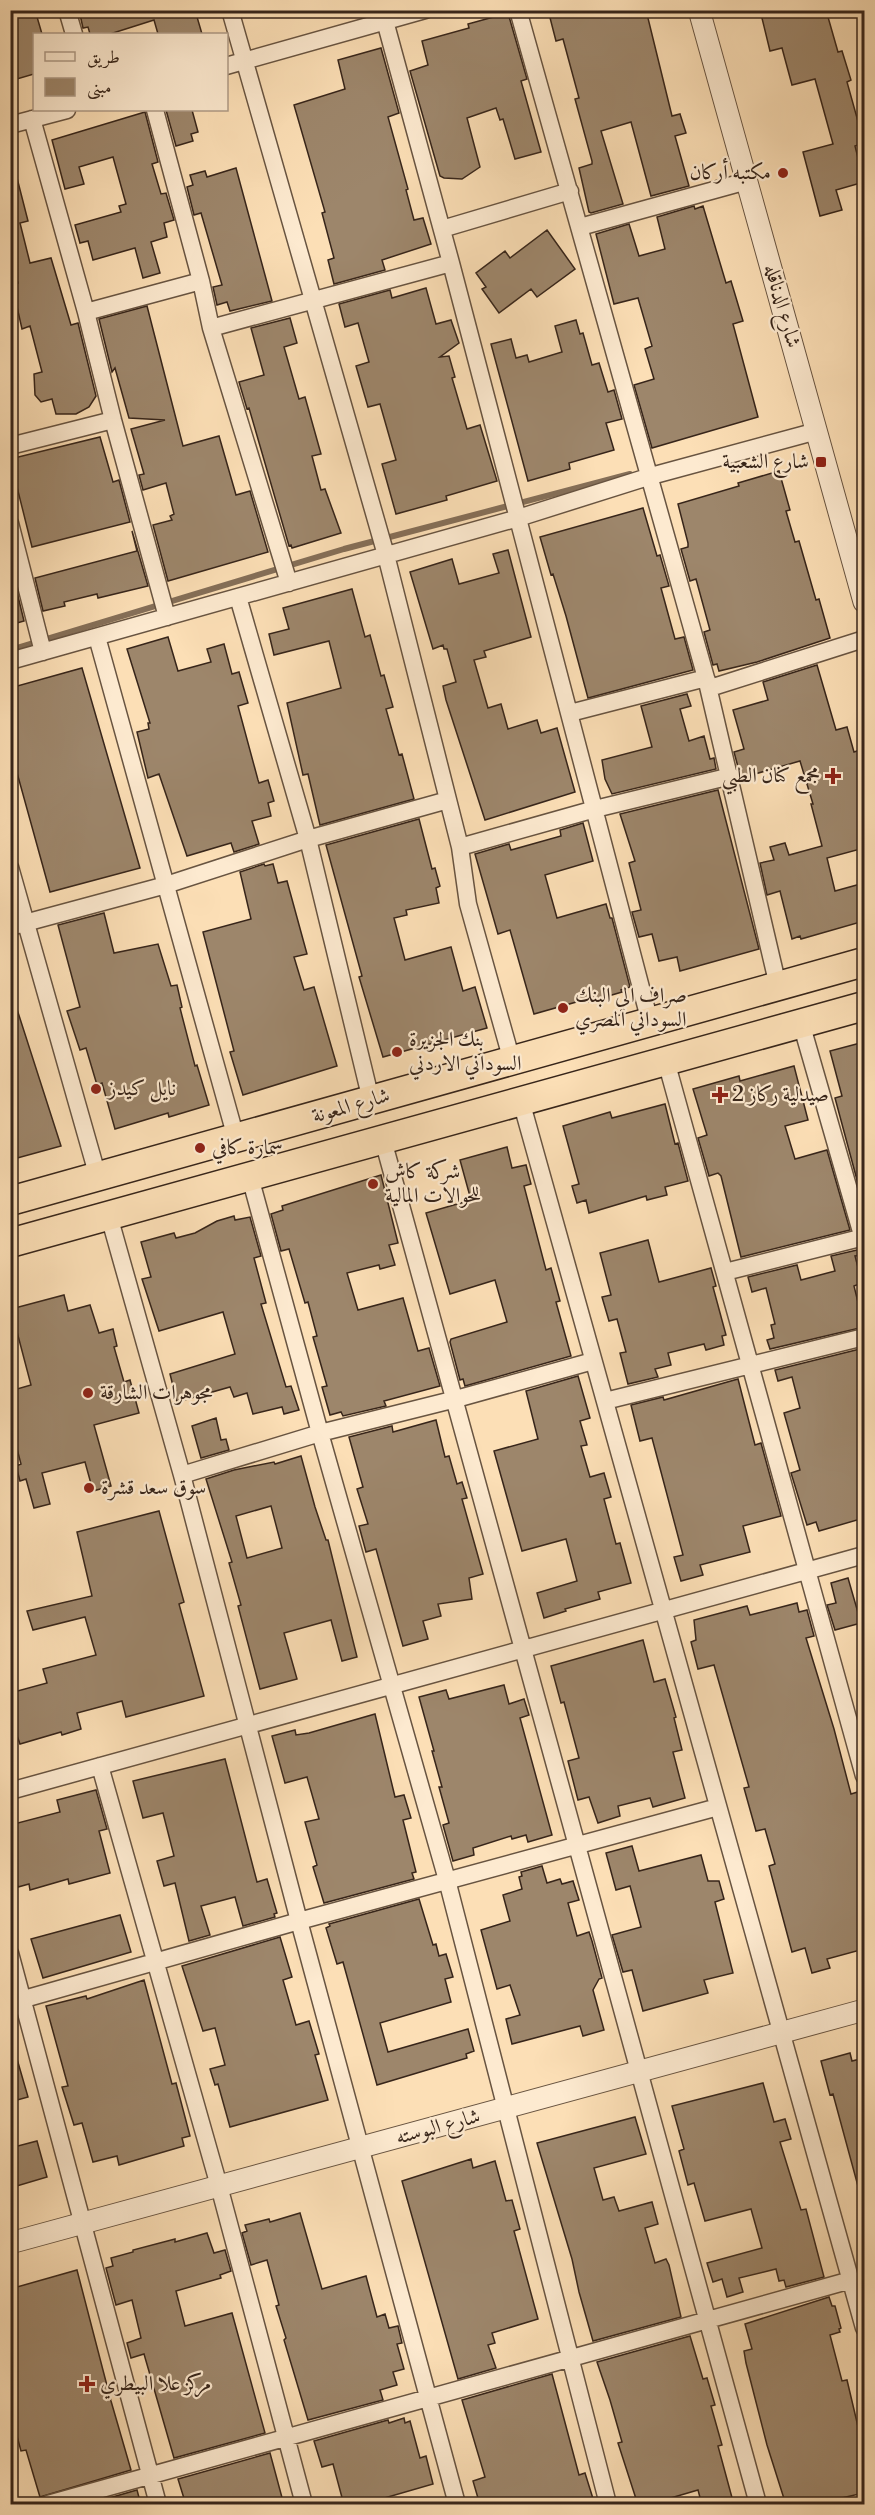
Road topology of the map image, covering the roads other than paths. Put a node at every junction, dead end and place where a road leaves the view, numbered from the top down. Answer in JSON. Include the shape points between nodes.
{"nodes":[{"id":1,"x":67,"y":10,"type":"edge"},
{"id":2,"x":230,"y":10,"type":"edge"},
{"id":3,"x":425,"y":10,"type":"edge"},
{"id":4,"x":518,"y":10,"type":"edge"},
{"id":5,"x":699,"y":10,"type":"edge"},
{"id":6,"x":383,"y":16,"type":"edge"},
{"id":7,"x":74,"y":33,"type":"edge"},
{"id":8,"x":245,"y":60,"type":"junction"},
{"id":9,"x":228,"y":65,"type":"edge"},
{"id":10,"x":64,"y":111,"type":"edge"},
{"id":11,"x":155,"y":111,"type":"edge"},
{"id":12,"x":32,"y":119,"type":"junction"},
{"id":13,"x":10,"y":125,"type":"edge"},
{"id":14,"x":747,"y":181,"type":"junction"},
{"id":15,"x":570,"y":191,"type":"junction"},
{"id":16,"x":580,"y":227,"type":"junction"},
{"id":17,"x":442,"y":229,"type":"junction"},
{"id":18,"x":451,"y":262,"type":"junction"},
{"id":19,"x":201,"y":281,"type":"junction"},
{"id":20,"x":313,"y":301,"type":"junction"},
{"id":21,"x":86,"y":312,"type":"junction"},
{"id":22,"x":211,"y":328,"type":"junction"},
{"id":23,"x":113,"y":420,"type":"junction"},
{"id":24,"x":817,"y":431,"type":"junction"},
{"id":25,"x":10,"y":446,"type":"edge"},
{"id":26,"x":651,"y":476,"type":"junction"},
{"id":27,"x":518,"y":518,"type":"junction"},
{"id":28,"x":10,"y":523,"type":"edge"},
{"id":29,"x":386,"y":555,"type":"junction"},
{"id":30,"x":289,"y":583,"type":"junction"},
{"id":31,"x":238,"y":597,"type":"junction"},
{"id":32,"x":864,"y":602,"type":"edge"},
{"id":33,"x":167,"y":617,"type":"junction"},
{"id":34,"x":97,"y":637,"type":"junction"},
{"id":35,"x":864,"y":639,"type":"edge"},
{"id":36,"x":43,"y":652,"type":"junction"},
{"id":37,"x":10,"y":661,"type":"edge"},
{"id":38,"x":706,"y":678,"type":"junction"},
{"id":39,"x":570,"y":713,"type":"junction"},
{"id":40,"x":730,"y":776,"type":"junction"},
{"id":41,"x":448,"y":800,"type":"junction"},
{"id":42,"x":595,"y":809,"type":"junction"},
{"id":43,"x":308,"y":839,"type":"junction"},
{"id":44,"x":460,"y":847,"type":"junction"},
{"id":45,"x":10,"y":867,"type":"edge"},
{"id":46,"x":166,"y":885,"type":"junction"},
{"id":47,"x":18,"y":925,"type":"edge"},
{"id":48,"x":864,"y":962,"type":"edge"},
{"id":49,"x":778,"y":986,"type":"junction"},
{"id":50,"x":864,"y":1006,"type":"edge"},
{"id":51,"x":650,"y":1022,"type":"junction"},
{"id":52,"x":801,"y":1023,"type":"junction"},
{"id":53,"x":512,"y":1061,"type":"junction"},
{"id":54,"x":666,"y":1061,"type":"junction"},
{"id":55,"x":372,"y":1100,"type":"junction"},
{"id":56,"x":521,"y":1101,"type":"junction"},
{"id":57,"x":236,"y":1138,"type":"junction"},
{"id":58,"x":383,"y":1140,"type":"junction"},
{"id":59,"x":98,"y":1177,"type":"junction"},
{"id":60,"x":250,"y":1177,"type":"junction"},
{"id":61,"x":10,"y":1201,"type":"edge"},
{"id":62,"x":109,"y":1216,"type":"junction"},
{"id":63,"x":864,"y":1239,"type":"edge"},
{"id":64,"x":10,"y":1243,"type":"edge"},
{"id":65,"x":725,"y":1272,"type":"junction"},
{"id":66,"x":864,"y":1338,"type":"edge"},
{"id":67,"x":593,"y":1360,"type":"junction"},
{"id":68,"x":751,"y":1366,"type":"junction"},
{"id":69,"x":456,"y":1400,"type":"junction"},
{"id":70,"x":605,"y":1401,"type":"junction"},
{"id":71,"x":320,"y":1433,"type":"junction"},
{"id":72,"x":182,"y":1475,"type":"junction"},
{"id":73,"x":864,"y":1554,"type":"edge"},
{"id":74,"x":807,"y":1570,"type":"junction"},
{"id":75,"x":663,"y":1610,"type":"junction"},
{"id":76,"x":523,"y":1649,"type":"junction"},
{"id":77,"x":392,"y":1685,"type":"junction"},
{"id":78,"x":248,"y":1725,"type":"junction"},
{"id":79,"x":100,"y":1766,"type":"junction"},
{"id":80,"x":864,"y":1776,"type":"edge"},
{"id":81,"x":10,"y":1791,"type":"edge"},
{"id":82,"x":718,"y":1807,"type":"junction"},
{"id":83,"x":576,"y":1847,"type":"junction"},
{"id":84,"x":447,"y":1881,"type":"junction"},
{"id":85,"x":299,"y":1921,"type":"junction"},
{"id":86,"x":10,"y":1953,"type":"edge"},
{"id":87,"x":154,"y":1962,"type":"junction"},
{"id":88,"x":17,"y":2002,"type":"edge"},
{"id":89,"x":864,"y":2010,"type":"edge"},
{"id":90,"x":782,"y":2033,"type":"junction"},
{"id":91,"x":640,"y":2072,"type":"junction"},
{"id":92,"x":507,"y":2108,"type":"junction"},
{"id":93,"x":362,"y":2147,"type":"junction"},
{"id":94,"x":219,"y":2186,"type":"junction"},
{"id":95,"x":83,"y":2223,"type":"junction"},
{"id":96,"x":10,"y":2243,"type":"edge"},
{"id":97,"x":851,"y":2280,"type":"junction"},
{"id":98,"x":708,"y":2320,"type":"junction"},
{"id":99,"x":864,"y":2328,"type":"edge"},
{"id":100,"x":570,"y":2359,"type":"junction"},
{"id":101,"x":430,"y":2398,"type":"junction"},
{"id":102,"x":285,"y":2438,"type":"junction"},
{"id":103,"x":151,"y":2476,"type":"junction"},
{"id":104,"x":48,"y":2505,"type":"edge"},
{"id":105,"x":158,"y":2505,"type":"edge"},
{"id":106,"x":304,"y":2505,"type":"edge"},
{"id":107,"x":457,"y":2505,"type":"edge"},
{"id":108,"x":608,"y":2505,"type":"edge"},
{"id":109,"x":758,"y":2505,"type":"edge"}],
"edges":[{"from":1,"to":7,"type":"street"},
{"from":2,"to":8,"type":"street"},
{"from":3,"to":6,"type":"street"},
{"from":4,"to":15,"type":"street"},
{"from":5,"to":14,"type":"street","name":"شارع الدناقله"},
{"from":6,"to":8,"type":"street"},
{"from":6,"to":17,"type":"street"},
{"from":8,"to":9,"type":"street"},
{"from":8,"to":20,"type":"street"},
{"from":10,"to":12,"type":"street"},
{"from":11,"to":19,"type":"street"},
{"from":12,"to":13,"type":"street"},
{"from":12,"to":21,"type":"street"},
{"from":14,"to":16,"type":"street"},
{"from":14,"to":24,"type":"street","name":"شارع الدناقله"},
{"from":15,"to":16,"type":"street"},
{"from":15,"to":17,"type":"street"},
{"from":16,"to":26,"type":"street"},
{"from":17,"to":18,"type":"street"},
{"from":18,"to":20,"type":"street"},
{"from":18,"to":27,"type":"street"},
{"from":19,"to":21,"type":"street"},
{"from":19,"to":22,"type":"street"},
{"from":20,"to":22,"type":"street"},
{"from":20,"to":29,"type":"street"},
{"from":21,"to":23,"type":"street"},
{"from":22,"to":30,"type":"street"},
{"from":23,"to":25,"type":"street"},
{"from":23,"to":33,"type":"street"},
{"from":24,"to":26,"type":"street"},
{"from":24,"to":32,"type":"street","name":"شارع الدناقله"},
{"from":26,"to":27,"type":"street"},
{"from":26,"to":38,"type":"street"},
{"from":27,"to":29,"type":"street"},
{"from":27,"to":39,"type":"street"},
{"from":28,"to":36,"type":"street"},
{"from":29,"to":30,"type":"street"},
{"from":29,"to":41,"type":"street"},
{"from":30,"to":31,"type":"street"},
{"from":31,"to":33,"type":"street"},
{"from":31,"to":43,"type":"street"},
{"from":33,"to":34,"type":"street"},
{"from":34,"to":36,"type":"street"},
{"from":34,"to":46,"type":"street"},
{"from":35,"to":38,"type":"street","via":[[710,688]]},
{"from":36,"to":37,"type":"street"},
{"from":38,"to":39,"type":"street"},
{"from":38,"to":40,"type":"street"},
{"from":39,"to":42,"type":"street"},
{"from":40,"to":42,"type":"street"},
{"from":40,"to":49,"type":"street"},
{"from":41,"to":43,"type":"street"},
{"from":41,"to":44,"type":"street"},
{"from":42,"to":44,"type":"street"},
{"from":42,"to":51,"type":"street"},
{"from":43,"to":46,"type":"street"},
{"from":43,"to":55,"type":"street"},
{"from":44,"to":53,"type":"street","via":[[468,904]]},
{"from":45,"to":47,"type":"street"},
{"from":46,"to":47,"type":"street"},
{"from":46,"to":57,"type":"street"},
{"from":47,"to":59,"type":"street"},
{"from":48,"to":49,"type":"highway","name":"شارع المعونة"},
{"from":49,"to":51,"type":"highway","name":"شارع المعونة"},
{"from":50,"to":52,"type":"highway","name":"شارع المعونة"},
{"from":51,"to":53,"type":"highway","name":"شارع المعونة"},
{"from":52,"to":54,"type":"highway","name":"شارع المعونة"},
{"from":52,"to":63,"type":"street"},
{"from":53,"to":55,"type":"highway","name":"شارع المعونة"},
{"from":54,"to":56,"type":"highway","name":"شارع المعونة"},
{"from":54,"to":65,"type":"street"},
{"from":55,"to":57,"type":"highway","name":"شارع المعونة"},
{"from":56,"to":58,"type":"highway","name":"شارع المعونة"},
{"from":56,"to":67,"type":"street"},
{"from":57,"to":59,"type":"highway","name":"شارع المعونة"},
{"from":58,"to":60,"type":"highway","name":"شارع المعونة"},
{"from":58,"to":69,"type":"street"},
{"from":59,"to":61,"type":"highway","name":"شارع المعونة"},
{"from":60,"to":62,"type":"highway","name":"شارع المعونة"},
{"from":60,"to":71,"type":"street"},
{"from":62,"to":64,"type":"highway","name":"شارع المعونة"},
{"from":62,"to":72,"type":"street"},
{"from":63,"to":65,"type":"street"},
{"from":65,"to":68,"type":"street"},
{"from":66,"to":68,"type":"street"},
{"from":67,"to":69,"type":"street"},
{"from":67,"to":70,"type":"street"},
{"from":68,"to":70,"type":"street"},
{"from":68,"to":74,"type":"street"},
{"from":69,"to":71,"type":"street"},
{"from":69,"to":76,"type":"street"},
{"from":70,"to":75,"type":"street"},
{"from":71,"to":72,"type":"street"},
{"from":71,"to":77,"type":"street"},
{"from":72,"to":78,"type":"street"},
{"from":73,"to":74,"type":"street"},
{"from":74,"to":75,"type":"street"},
{"from":74,"to":80,"type":"street"},
{"from":75,"to":76,"type":"street"},
{"from":75,"to":82,"type":"street"},
{"from":76,"to":77,"type":"street"},
{"from":76,"to":83,"type":"street"},
{"from":77,"to":78,"type":"street"},
{"from":77,"to":84,"type":"street"},
{"from":78,"to":79,"type":"street"},
{"from":78,"to":85,"type":"street"},
{"from":79,"to":81,"type":"street"},
{"from":79,"to":87,"type":"street"},
{"from":82,"to":83,"type":"street"},
{"from":82,"to":90,"type":"street"},
{"from":83,"to":84,"type":"street"},
{"from":83,"to":91,"type":"street"},
{"from":84,"to":85,"type":"street"},
{"from":84,"to":92,"type":"street"},
{"from":85,"to":87,"type":"street"},
{"from":85,"to":93,"type":"street"},
{"from":86,"to":88,"type":"street"},
{"from":87,"to":88,"type":"street"},
{"from":87,"to":94,"type":"street"},
{"from":88,"to":95,"type":"street"},
{"from":89,"to":90,"type":"street","name":"شارع البوسته"},
{"from":90,"to":91,"type":"street","name":"شارع البوسته"},
{"from":90,"to":97,"type":"street"},
{"from":91,"to":92,"type":"street","name":"شارع البوسته"},
{"from":91,"to":98,"type":"street"},
{"from":92,"to":93,"type":"street","name":"شارع البوسته"},
{"from":92,"to":100,"type":"street"},
{"from":93,"to":94,"type":"street","name":"شارع البوسته"},
{"from":93,"to":101,"type":"street"},
{"from":94,"to":95,"type":"street","name":"شارع البوسته"},
{"from":94,"to":102,"type":"street"},
{"from":95,"to":96,"type":"street","name":"شارع البوسته"},
{"from":95,"to":103,"type":"street"},
{"from":97,"to":98,"type":"street"},
{"from":97,"to":99,"type":"street"},
{"from":98,"to":100,"type":"street"},
{"from":98,"to":109,"type":"street"},
{"from":100,"to":101,"type":"street"},
{"from":100,"to":108,"type":"street"},
{"from":101,"to":102,"type":"street"},
{"from":101,"to":107,"type":"street"},
{"from":102,"to":103,"type":"street"},
{"from":102,"to":106,"type":"street"},
{"from":103,"to":104,"type":"street"},
{"from":103,"to":105,"type":"street"}]}
